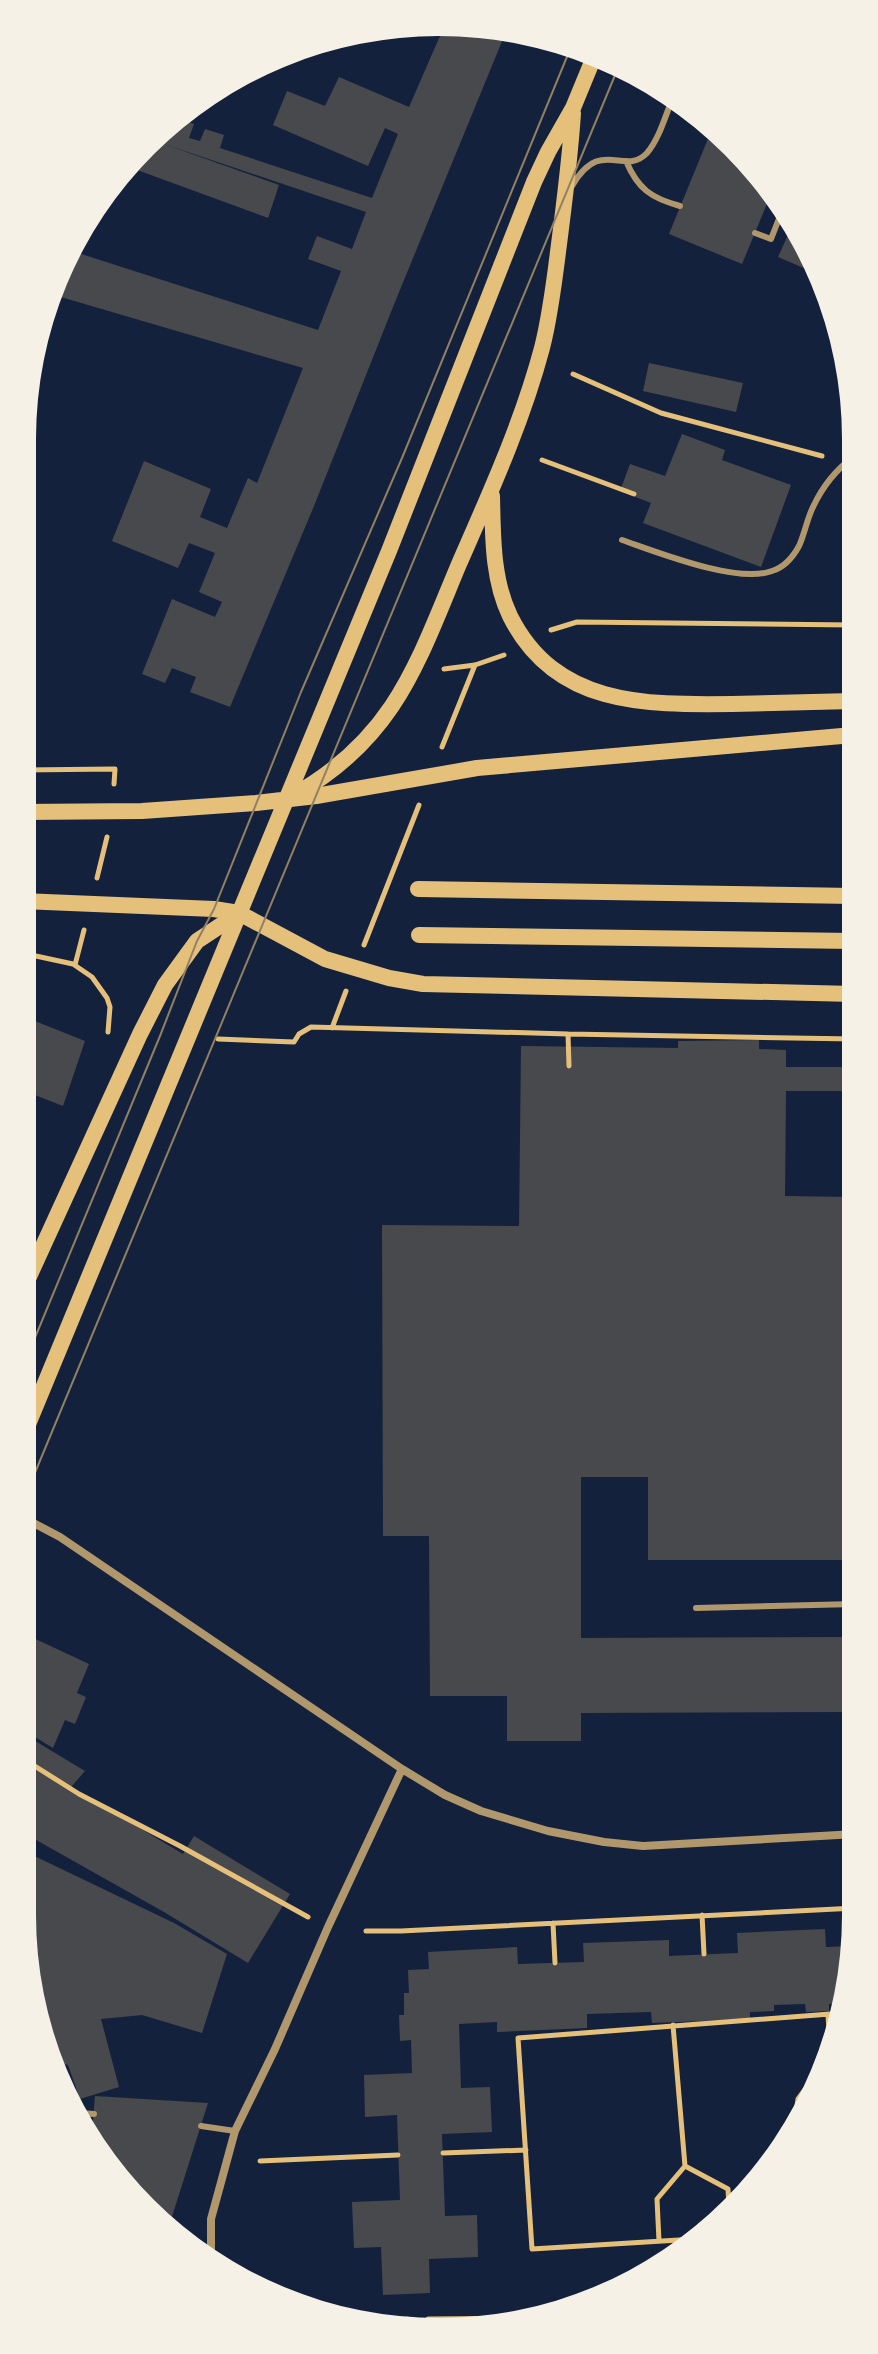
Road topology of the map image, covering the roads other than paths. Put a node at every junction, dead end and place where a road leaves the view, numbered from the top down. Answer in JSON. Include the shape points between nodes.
{"nodes":[{"id":1,"x":590,"y":66,"type":"edge"},
{"id":2,"x":573,"y":108,"type":"junction"},
{"id":3,"x":668,"y":108,"type":"edge"},
{"id":4,"x":626,"y":161,"type":"junction"},
{"id":5,"x":566,"y":196,"type":"junction"},
{"id":6,"x":680,"y":206,"type":"dead end"},
{"id":7,"x":778,"y":222,"type":"edge"},
{"id":8,"x":755,"y":233,"type":"dead end"},
{"id":9,"x":842,"y":466,"type":"edge"},
{"id":10,"x":492,"y":488,"type":"junction"},
{"id":11,"x":622,"y":540,"type":"dead end"},
{"id":12,"x":842,"y":701,"type":"edge"},
{"id":13,"x":842,"y":736,"type":"edge"},
{"id":14,"x":286,"y":800,"type":"junction"},
{"id":15,"x":36,"y":812,"type":"edge"},
{"id":16,"x":418,"y":889,"type":"dead end"},
{"id":17,"x":842,"y":896,"type":"edge"},
{"id":18,"x":36,"y":902,"type":"edge"},
{"id":19,"x":239,"y":913,"type":"junction"},
{"id":20,"x":419,"y":935,"type":"dead end"},
{"id":21,"x":842,"y":941,"type":"edge"},
{"id":22,"x":842,"y":994,"type":"edge"},
{"id":23,"x":36,"y":1261,"type":"edge"},
{"id":24,"x":36,"y":1405,"type":"edge"},
{"id":25,"x":36,"y":1524,"type":"edge"},
{"id":26,"x":842,"y":1604,"type":"edge"},
{"id":27,"x":696,"y":1608,"type":"dead end"},
{"id":28,"x":402,"y":1769,"type":"junction"},
{"id":29,"x":842,"y":1835,"type":"edge"},
{"id":30,"x":89,"y":2114,"type":"edge"},
{"id":31,"x":94,"y":2114,"type":"dead end"},
{"id":32,"x":201,"y":2126,"type":"dead end"},
{"id":33,"x":235,"y":2131,"type":"junction"},
{"id":34,"x":211,"y":2247,"type":"edge"}],
"edges":[{"from":1,"to":2,"type":"main road"},
{"from":2,"to":5,"type":"main road"},
{"from":2,"to":14,"type":"main road","via":[[534,182]]},
{"from":3,"to":4,"type":"lane","via":[[645,155]]},
{"from":4,"to":5,"type":"lane","via":[[592,162],[580,171]]},
{"from":4,"to":6,"type":"lane","via":[[646,192]]},
{"from":5,"to":10,"type":"main road","via":[[542,347]]},
{"from":7,"to":8,"type":"lane","via":[[771,239]]},
{"from":9,"to":11,"type":"lane","via":[[814,504],[798,548],[787,564],[770,572],[694,565]]},
{"from":10,"to":12,"type":"main road","via":[[494,549],[506,606],[527,643],[567,679],[638,702]]},
{"from":10,"to":14,"type":"main road","via":[[412,674],[390,711],[349,757]]},
{"from":13,"to":14,"type":"main road","via":[[477,768]]},
{"from":14,"to":15,"type":"main road","via":[[142,811]]},
{"from":14,"to":19,"type":"main road"},
{"from":16,"to":17,"type":"main road"},
{"from":18,"to":19,"type":"main road"},
{"from":19,"to":22,"type":"main road","via":[[325,959],[423,984]]},
{"from":19,"to":23,"type":"main road","via":[[197,941],[165,985]]},
{"from":19,"to":24,"type":"main road"},
{"from":20,"to":21,"type":"main road"},
{"from":25,"to":28,"type":"street"},
{"from":26,"to":27,"type":"lane"},
{"from":28,"to":29,"type":"street","via":[[481,1811],[604,1842],[643,1846]]},
{"from":28,"to":33,"type":"street"},
{"from":30,"to":31,"type":"lane"},
{"from":32,"to":33,"type":"lane"},
{"from":33,"to":34,"type":"street","via":[[211,2219]]}]}
